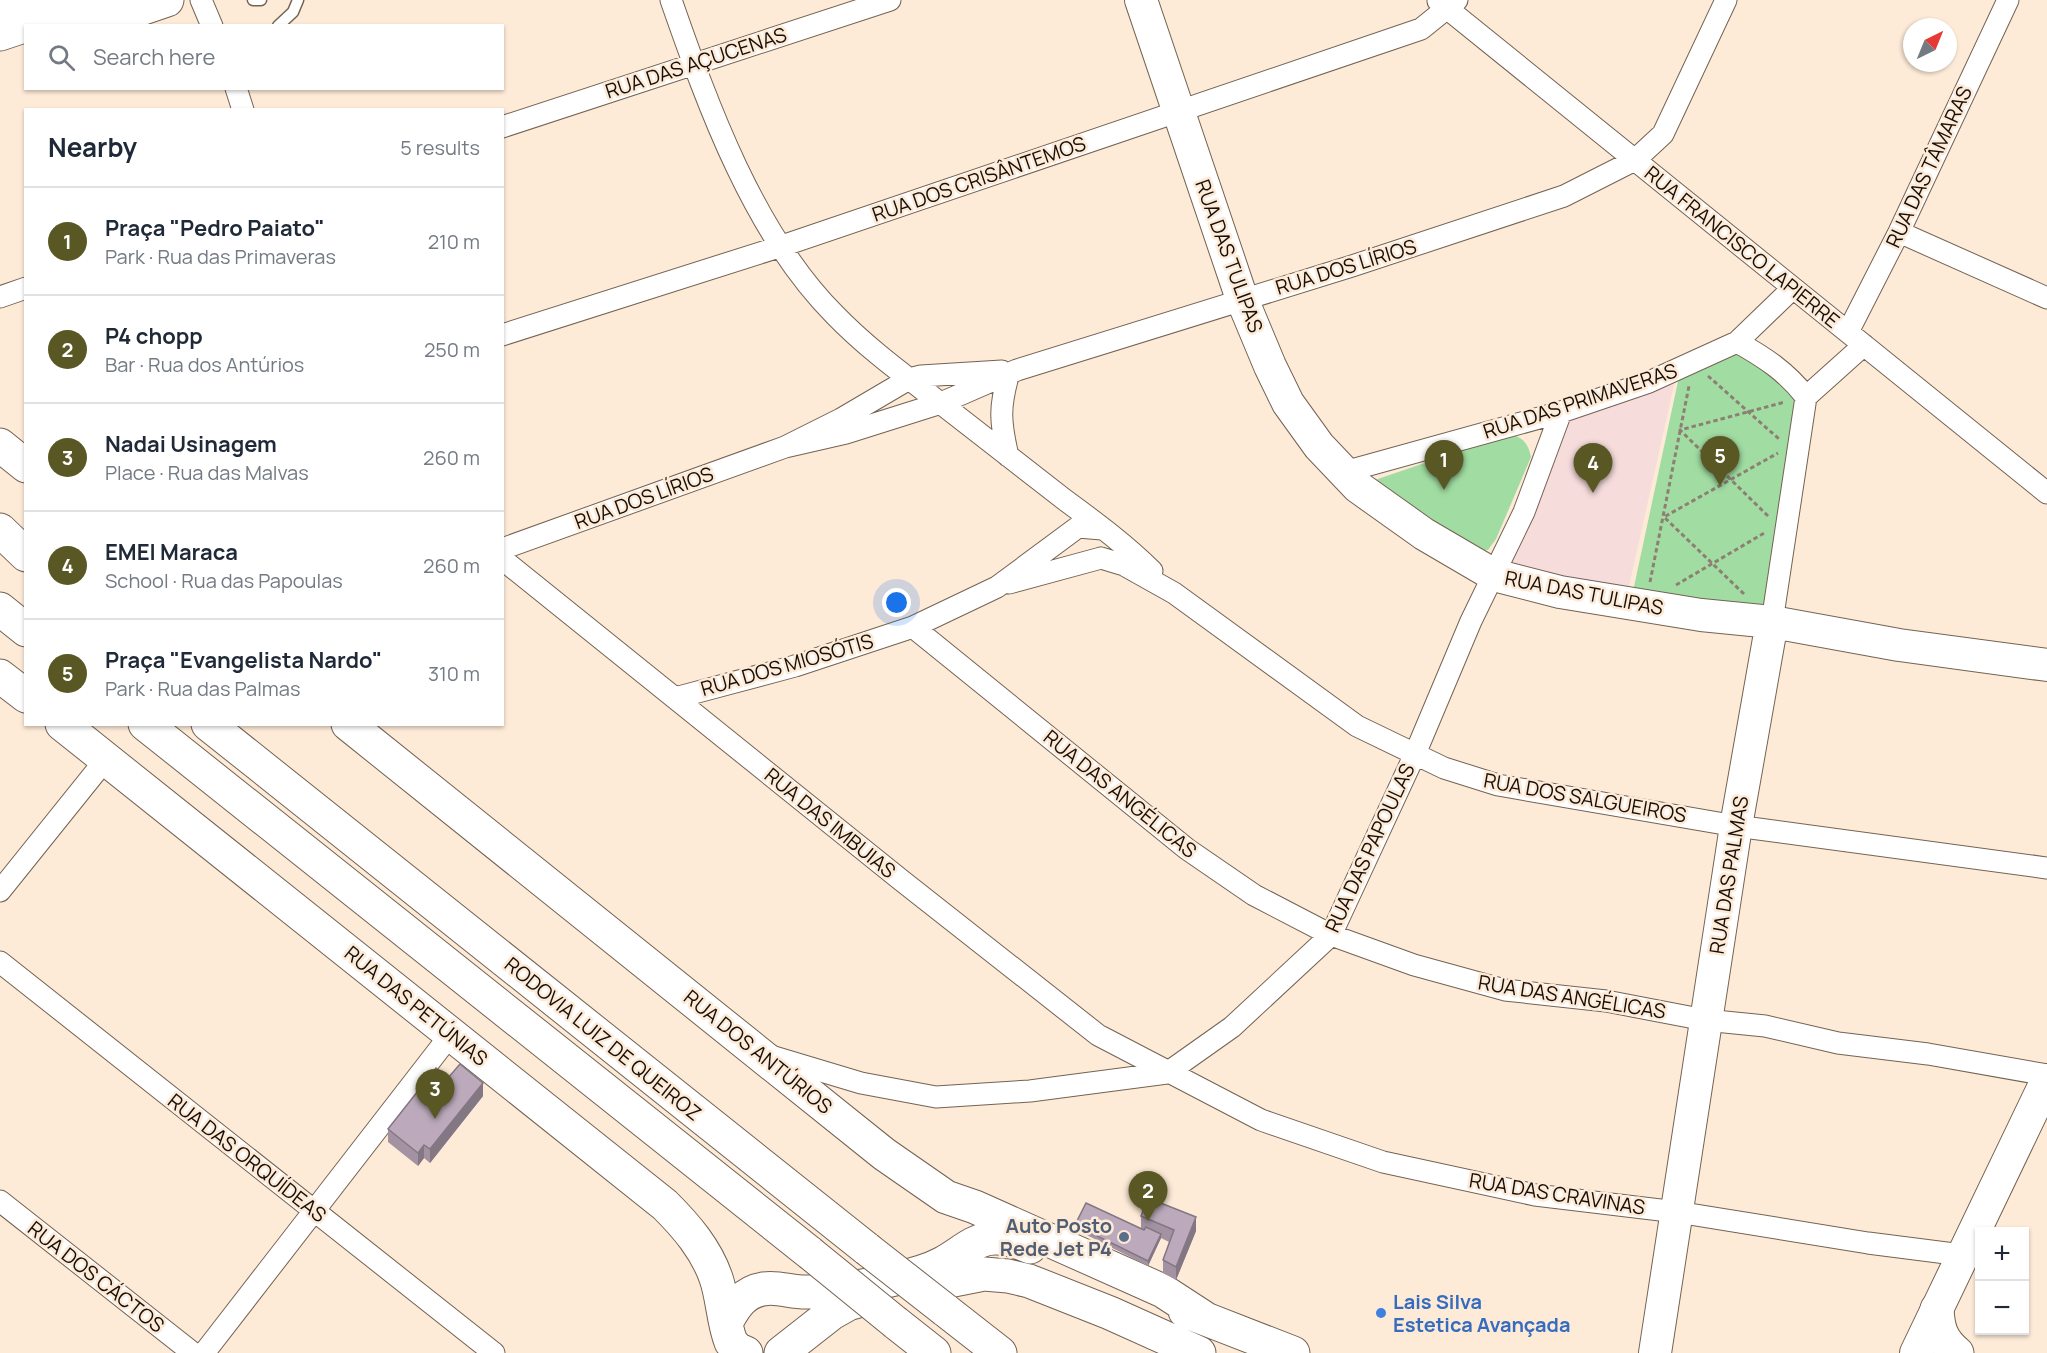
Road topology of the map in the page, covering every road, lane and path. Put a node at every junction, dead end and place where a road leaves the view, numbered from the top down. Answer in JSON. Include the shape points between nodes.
{"nodes":[{"id":1,"x":167,"y":0,"type":"edge"},
{"id":2,"x":201,"y":0,"type":"edge"},
{"id":3,"x":253,"y":0,"type":"edge"},
{"id":4,"x":261,"y":0,"type":"edge"},
{"id":5,"x":298,"y":0,"type":"edge"},
{"id":6,"x":671,"y":0,"type":"edge"},
{"id":7,"x":890,"y":0,"type":"edge"},
{"id":8,"x":1141,"y":0,"type":"edge"},
{"id":9,"x":1726,"y":0,"type":"edge"},
{"id":10,"x":2008,"y":0,"type":"edge"},
{"id":11,"x":1447,"y":3,"type":"edge"},
{"id":12,"x":0,"y":9,"type":"edge"},
{"id":13,"x":90,"y":11,"type":"edge"},
{"id":14,"x":39,"y":24,"type":"edge"},
{"id":15,"x":211,"y":24,"type":"edge"},
{"id":16,"x":280,"y":24,"type":"edge"},
{"id":17,"x":24,"y":28,"type":"edge"},
{"id":18,"x":0,"y":34,"type":"edge"},
{"id":19,"x":24,"y":49,"type":"edge"},
{"id":20,"x":0,"y":56,"type":"edge"},
{"id":21,"x":693,"y":63,"type":"junction"},
{"id":22,"x":237,"y":90,"type":"edge"},
{"id":23,"x":242,"y":108,"type":"edge"},
{"id":24,"x":1177,"y":112,"type":"junction"},
{"id":25,"x":504,"y":126,"type":"edge"},
{"id":26,"x":1635,"y":160,"type":"junction"},
{"id":27,"x":1899,"y":232,"type":"junction"},
{"id":28,"x":782,"y":246,"type":"junction"},
{"id":29,"x":1793,"y":288,"type":"junction"},
{"id":30,"x":24,"y":289,"type":"edge"},
{"id":31,"x":0,"y":297,"type":"edge"},
{"id":32,"x":2047,"y":298,"type":"edge"},
{"id":33,"x":1242,"y":299,"type":"junction"},
{"id":34,"x":504,"y":334,"type":"edge"},
{"id":35,"x":1856,"y":339,"type":"junction"},
{"id":36,"x":1737,"y":342,"type":"junction"},
{"id":37,"x":1693,"y":363,"type":"junction"},
{"id":38,"x":1013,"y":372,"type":"junction"},
{"id":39,"x":909,"y":379,"type":"junction"},
{"id":40,"x":1806,"y":397,"type":"junction"},
{"id":41,"x":940,"y":403,"type":"junction"},
{"id":42,"x":1746,"y":411,"type":"junction"},
{"id":43,"x":1561,"y":412,"type":"junction"},
{"id":44,"x":1680,"y":430,"type":"junction"},
{"id":45,"x":1780,"y":440,"type":"dead end"},
{"id":46,"x":0,"y":445,"type":"edge"},
{"id":47,"x":785,"y":447,"type":"junction"},
{"id":48,"x":1779,"y":452,"type":"dead end"},
{"id":49,"x":1008,"y":456,"type":"junction"},
{"id":50,"x":24,"y":464,"type":"edge"},
{"id":51,"x":1344,"y":472,"type":"junction"},
{"id":52,"x":1731,"y":480,"type":"junction"},
{"id":53,"x":2046,"y":490,"type":"edge"},
{"id":54,"x":1664,"y":517,"type":"junction"},
{"id":55,"x":1770,"y":518,"type":"dead end"},
{"id":56,"x":1102,"y":528,"type":"junction"},
{"id":57,"x":0,"y":530,"type":"edge"},
{"id":58,"x":1768,"y":531,"type":"dead end"},
{"id":59,"x":504,"y":548,"type":"edge"},
{"id":60,"x":24,"y":553,"type":"edge"},
{"id":61,"x":1101,"y":558,"type":"junction"},
{"id":62,"x":0,"y":559,"type":"edge"},
{"id":63,"x":504,"y":562,"type":"edge"},
{"id":64,"x":1711,"y":562,"type":"junction"},
{"id":65,"x":1494,"y":575,"type":"junction"},
{"id":66,"x":24,"y":577,"type":"edge"},
{"id":67,"x":997,"y":586,"type":"junction"},
{"id":68,"x":1174,"y":593,"type":"junction"},
{"id":69,"x":1645,"y":606,"type":"junction"},
{"id":70,"x":0,"y":609,"type":"edge"},
{"id":71,"x":1772,"y":622,"type":"junction"},
{"id":72,"x":913,"y":627,"type":"junction"},
{"id":73,"x":24,"y":628,"type":"edge"},
{"id":74,"x":2047,"y":665,"type":"edge"},
{"id":75,"x":0,"y":676,"type":"edge"},
{"id":76,"x":24,"y":694,"type":"edge"},
{"id":77,"x":675,"y":698,"type":"junction"},
{"id":78,"x":65,"y":726,"type":"edge"},
{"id":79,"x":148,"y":726,"type":"edge"},
{"id":80,"x":210,"y":726,"type":"edge"},
{"id":81,"x":215,"y":726,"type":"edge"},
{"id":82,"x":350,"y":726,"type":"edge"},
{"id":83,"x":1415,"y":754,"type":"junction"},
{"id":84,"x":248,"y":757,"type":"junction"},
{"id":85,"x":106,"y":759,"type":"junction"},
{"id":86,"x":1737,"y":826,"type":"junction"},
{"id":87,"x":2047,"y":868,"type":"edge"},
{"id":88,"x":0,"y":891,"type":"edge"},
{"id":89,"x":1331,"y":935,"type":"junction"},
{"id":90,"x":0,"y":962,"type":"edge"},
{"id":91,"x":1706,"y":1020,"type":"junction"},
{"id":92,"x":451,"y":1034,"type":"junction"},
{"id":93,"x":756,"y":1051,"type":"junction"},
{"id":94,"x":1167,"y":1073,"type":"junction"},
{"id":95,"x":2047,"y":1075,"type":"edge"},
{"id":96,"x":2047,"y":1080,"type":"edge"},
{"id":97,"x":0,"y":1201,"type":"edge"},
{"id":98,"x":314,"y":1211,"type":"junction"},
{"id":99,"x":1677,"y":1212,"type":"junction"},
{"id":100,"x":1002,"y":1219,"type":"junction"},
{"id":101,"x":1025,"y":1244,"type":"junction"},
{"id":102,"x":1962,"y":1255,"type":"junction"},
{"id":103,"x":984,"y":1274,"type":"junction"},
{"id":104,"x":1937,"y":1309,"type":"junction"},
{"id":105,"x":1206,"y":1319,"type":"junction"},
{"id":106,"x":727,"y":1321,"type":"junction"},
{"id":107,"x":193,"y":1353,"type":"edge"},
{"id":108,"x":204,"y":1353,"type":"edge"},
{"id":109,"x":494,"y":1353,"type":"edge"},
{"id":110,"x":746,"y":1353,"type":"edge"},
{"id":111,"x":781,"y":1353,"type":"edge"},
{"id":112,"x":934,"y":1353,"type":"edge"},
{"id":113,"x":1000,"y":1353,"type":"edge"},
{"id":114,"x":1199,"y":1353,"type":"edge"},
{"id":115,"x":1293,"y":1353,"type":"edge"},
{"id":116,"x":1655,"y":1353,"type":"edge"},
{"id":117,"x":1916,"y":1353,"type":"edge"},
{"id":118,"x":1956,"y":1353,"type":"edge"}],
"edges":[{"from":1,"to":13,"type":"main road"},
{"from":2,"to":15,"type":"street"},
{"from":3,"to":4,"type":"lane"},
{"from":5,"to":16,"type":"lane"},
{"from":6,"to":21,"type":"street","name":"RUA DOS SALGUEIROS"},
{"from":7,"to":21,"type":"street","name":"RUA DAS AÇUCENAS"},
{"from":8,"to":24,"type":"main road","name":"RUA DAS TULIPAS"},
{"from":9,"to":26,"type":"street","name":"RUA DOS LÍRIOS","via":[[1663,134]]},
{"from":10,"to":27,"type":"street","name":"RUA DAS TÂMARAS"},
{"from":11,"to":24,"type":"street","name":"RUA DOS CRISÂNTEMOS","via":[[1421,29]]},
{"from":11,"to":26,"type":"street","name":"RUA FRANCISCO LAPIERRE"},
{"from":12,"to":13,"type":"street"},
{"from":13,"to":14,"type":"main road"},
{"from":17,"to":18,"type":"main road"},
{"from":19,"to":20,"type":"main road"},
{"from":21,"to":25,"type":"street","name":"RUA DAS AÇUCENAS"},
{"from":21,"to":28,"type":"street","name":"RUA DOS SALGUEIROS","via":[[742,176]]},
{"from":22,"to":23,"type":"street"},
{"from":24,"to":28,"type":"street","name":"RUA DOS CRISÂNTEMOS"},
{"from":24,"to":33,"type":"main road","name":"RUA DAS TULIPAS"},
{"from":26,"to":29,"type":"street","name":"RUA FRANCISCO LAPIERRE"},
{"from":26,"to":33,"type":"street","name":"RUA DOS LÍRIOS","via":[[1564,196],[1427,243]]},
{"from":27,"to":32,"type":"street"},
{"from":27,"to":35,"type":"street","name":"RUA DAS TÂMARAS"},
{"from":28,"to":34,"type":"street","name":"RUA DOS CRISÂNTEMOS"},
{"from":28,"to":39,"type":"street","name":"RUA DOS SALGUEIROS","via":[[808,285],[834,314]]},
{"from":29,"to":35,"type":"street","name":"RUA FRANCISCO LAPIERRE"},
{"from":29,"to":36,"type":"street","name":"RUA DAS PRIMAVERAS"},
{"from":30,"to":31,"type":"street"},
{"from":33,"to":38,"type":"street","name":"RUA DOS LÍRIOS"},
{"from":33,"to":51,"type":"main road","name":"RUA DAS TULIPAS","via":[[1288,403],[1319,446]]},
{"from":35,"to":40,"type":"street"},
{"from":35,"to":53,"type":"street","name":"RUA FRANCISCO LAPIERRE"},
{"from":36,"to":37,"type":"street","name":"RUA DAS PRIMAVERAS"},
{"from":36,"to":40,"type":"street","via":[[1774,364]]},
{"from":37,"to":42,"type":"path"},
{"from":37,"to":43,"type":"street","name":"RUA DAS PRIMAVERAS"},
{"from":37,"to":44,"type":"path"},
{"from":38,"to":39,"type":"street","name":"RUA DOS LÍRIOS"},
{"from":38,"to":41,"type":"street","name":"RUA DOS LÍRIOS"},
{"from":38,"to":49,"type":"street","via":[[1000,402],[999,421]]},
{"from":39,"to":41,"type":"street","name":"RUA DOS SALGUEIROS"},
{"from":39,"to":47,"type":"street","name":"RUA DOS LÍRIOS"},
{"from":40,"to":42,"type":"path"},
{"from":40,"to":71,"type":"street","name":"RUA DAS PALMAS"},
{"from":41,"to":47,"type":"street","name":"RUA DOS LÍRIOS","via":[[846,433]]},
{"from":41,"to":49,"type":"street","name":"RUA DOS SALGUEIROS"},
{"from":42,"to":44,"type":"path"},
{"from":42,"to":45,"type":"path"},
{"from":43,"to":51,"type":"street","name":"RUA DAS PRIMAVERAS"},
{"from":43,"to":65,"type":"street","name":"RUA DAS PAPOULAS","via":[[1524,512]]},
{"from":44,"to":52,"type":"path"},
{"from":44,"to":54,"type":"path"},
{"from":46,"to":50,"type":"main road"},
{"from":47,"to":59,"type":"street","name":"RUA DOS LÍRIOS"},
{"from":48,"to":52,"type":"path"},
{"from":49,"to":56,"type":"street","name":"RUA DOS SALGUEIROS"},
{"from":51,"to":65,"type":"main road","name":"RUA DAS TULIPAS","via":[[1358,487],[1424,534]]},
{"from":52,"to":54,"type":"path"},
{"from":52,"to":55,"type":"path"},
{"from":54,"to":64,"type":"path"},
{"from":54,"to":69,"type":"path"},
{"from":56,"to":61,"type":"street"},
{"from":56,"to":67,"type":"street","name":"RUA DOS MIOSÓTIS","via":[[1078,527]]},
{"from":56,"to":68,"type":"street","name":"RUA DOS SALGUEIROS"},
{"from":57,"to":60,"type":"main road"},
{"from":58,"to":64,"type":"path"},
{"from":61,"to":67,"type":"street","name":"RUA DOS MIOSÓTIS"},
{"from":61,"to":68,"type":"street","name":"RUA DOS SALGUEIROS","via":[[1124,565]]},
{"from":62,"to":66,"type":"main road"},
{"from":63,"to":77,"type":"street","name":"RUA DAS IMBUIAS"},
{"from":64,"to":69,"type":"path"},
{"from":64,"to":71,"type":"path"},
{"from":65,"to":69,"type":"main road","name":"RUA DAS TULIPAS","via":[[1560,592]]},
{"from":65,"to":83,"type":"street","name":"RUA DAS PAPOULAS"},
{"from":67,"to":72,"type":"street","name":"RUA DOS MIOSÓTIS"},
{"from":68,"to":83,"type":"street","name":"RUA DOS SALGUEIROS","via":[[1357,726]]},
{"from":69,"to":71,"type":"main road","name":"RUA DAS TULIPAS"},
{"from":70,"to":73,"type":"main road"},
{"from":71,"to":74,"type":"main road","name":"RUA DAS TULIPAS","via":[[1899,645]]},
{"from":71,"to":86,"type":"main road","name":"RUA DAS PALMAS"},
{"from":72,"to":77,"type":"street","name":"RUA DOS MIOSÓTIS","via":[[795,666]]},
{"from":72,"to":89,"type":"street","name":"RUA DAS ANGÉLICAS","via":[[1187,849],[1254,896]]},
{"from":75,"to":76,"type":"main road"},
{"from":77,"to":94,"type":"street","name":"RUA DAS IMBUIAS","via":[[1098,1035]]},
{"from":78,"to":85,"type":"main road","name":"RUA DAS PETÚNIAS"},
{"from":79,"to":112,"type":"main road","name":"RODOVIA LUIZ DE QUEIROZ","bridge":true},
{"from":80,"to":84,"type":"main road","name":"RODOVIA LUIZ DE QUEIROZ"},
{"from":81,"to":84,"type":"main road"},
{"from":82,"to":93,"type":"main road","name":"RUA DOS ANTÚRIOS"},
{"from":83,"to":86,"type":"street","name":"RUA DOS SALGUEIROS","via":[[1498,785]]},
{"from":83,"to":89,"type":"street","name":"RUA DAS PAPOULAS"},
{"from":84,"to":113,"type":"main road","name":"RODOVIA LUIZ DE QUEIROZ","bridge":true},
{"from":85,"to":88,"type":"street"},
{"from":85,"to":92,"type":"main road","name":"RUA DAS PETÚNIAS"},
{"from":86,"to":87,"type":"street","name":"RUA DOS SALGUEIROS"},
{"from":86,"to":91,"type":"main road","name":"RUA DAS PALMAS"},
{"from":89,"to":91,"type":"street","name":"RUA DAS ANGÉLICAS","via":[[1414,965],[1505,990],[1606,1001]]},
{"from":89,"to":94,"type":"street","name":"RUA DAS PAPOULAS","via":[[1232,1027]]},
{"from":90,"to":98,"type":"street","name":"RUA DAS ORQUÍDEAS"},
{"from":91,"to":95,"type":"street","name":"RUA DAS ANGÉLICAS","via":[[1765,1026],[1838,1043]]},
{"from":91,"to":99,"type":"main road","name":"RUA DAS PALMAS"},
{"from":92,"to":98,"type":"street"},
{"from":92,"to":106,"type":"main road","name":"RUA DAS PETÚNIAS","via":[[665,1205],[688,1228],[716,1278]]},
{"from":93,"to":94,"type":"street","name":"RUA DAS PAPOULAS","via":[[861,1083],[936,1097],[1030,1091]]},
{"from":93,"to":100,"type":"main road","name":"RUA DOS ANTÚRIOS","via":[[884,1154],[946,1197]]},
{"from":94,"to":99,"type":"street","name":"RUA DAS CRAVINAS","via":[[1261,1120],[1383,1162],[1535,1195]]},
{"from":96,"to":102,"type":"main road"},
{"from":97,"to":107,"type":"street","name":"RUA DOS CÁCTOS"},
{"from":98,"to":108,"type":"street"},
{"from":98,"to":109,"type":"street","name":"RUA DAS ORQUÍDEAS"},
{"from":99,"to":102,"type":"street","name":"RUA DAS CRAVINAS"},
{"from":99,"to":116,"type":"main road","name":"RUA DAS PALMAS"},
{"from":100,"to":101,"type":"main road"},
{"from":100,"to":105,"type":"main road","name":"RUA DOS ANTÚRIOS","via":[[1163,1291]]},
{"from":101,"to":103,"type":"main road","via":[[1024,1258],[1018,1266]]},
{"from":101,"to":105,"type":"main road"},
{"from":101,"to":106,"type":"main road","via":[[993,1236],[976,1241],[953,1258],[921,1272],[827,1291],[761,1289],[736,1303]]},
{"from":102,"to":104,"type":"main road"},
{"from":103,"to":111,"type":"main road","via":[[848,1304]]},
{"from":103,"to":114,"type":"main road","via":[[1029,1281]]},
{"from":104,"to":117,"type":"main road"},
{"from":104,"to":118,"type":"main road","via":[[1938,1327],[1946,1344]]},
{"from":105,"to":115,"type":"main road"},
{"from":106,"to":110,"type":"main road","name":"RUA DAS PETÚNIAS","via":[[731,1342]]}]}
